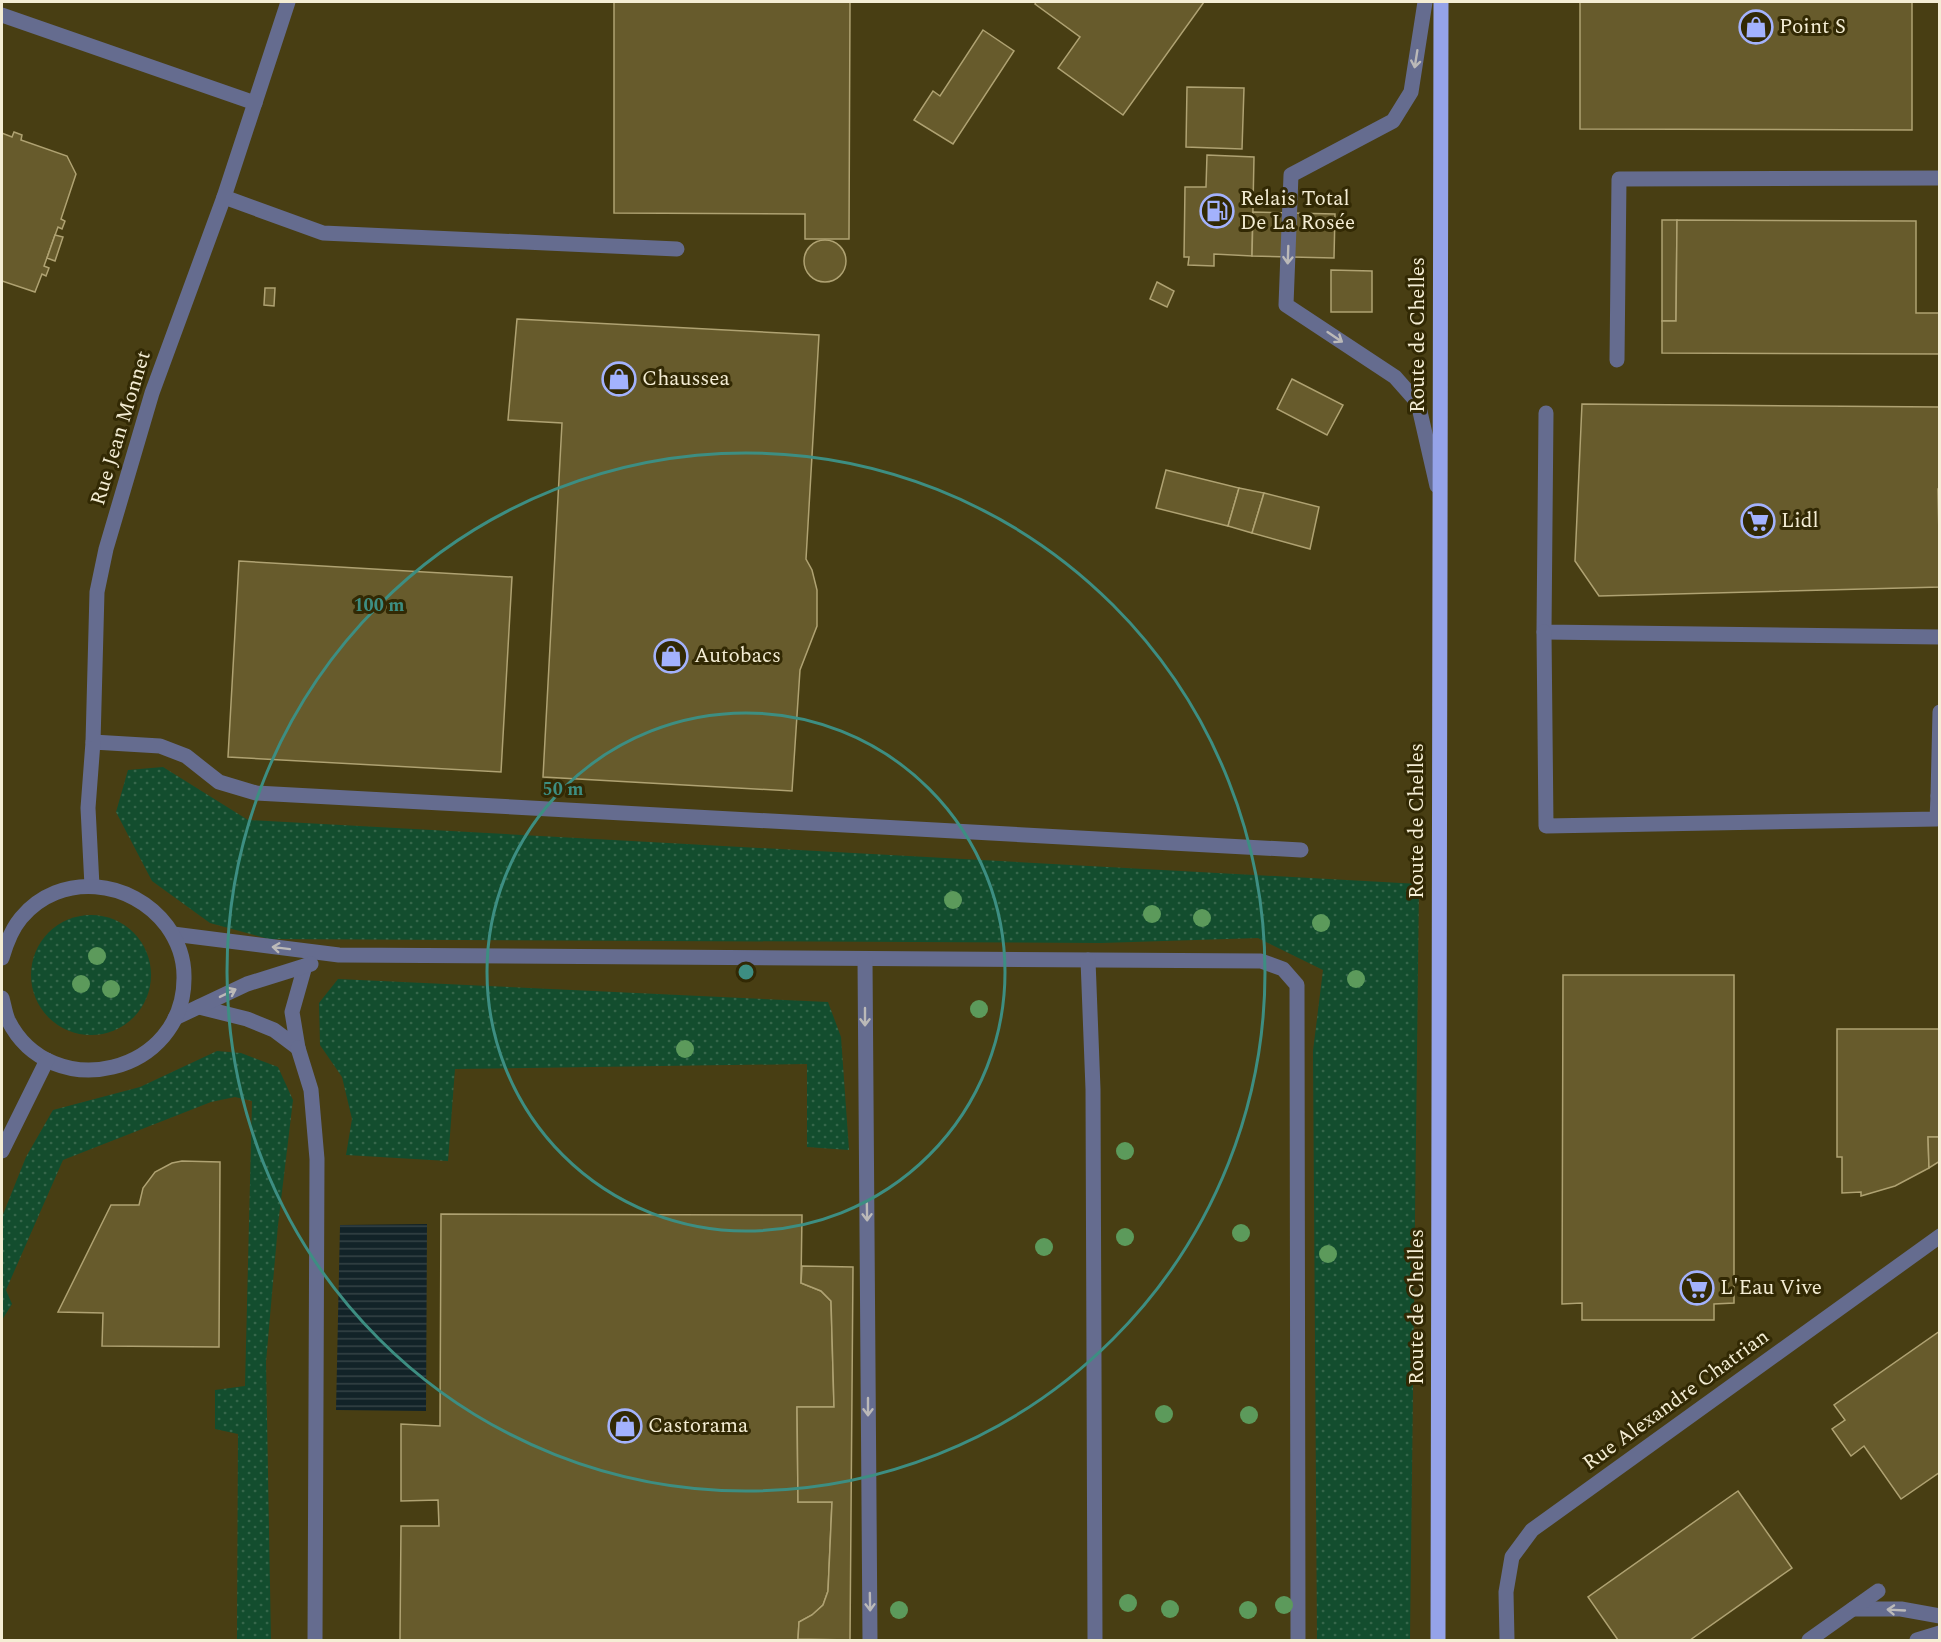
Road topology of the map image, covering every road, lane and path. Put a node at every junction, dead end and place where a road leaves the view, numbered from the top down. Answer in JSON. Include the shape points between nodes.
{"nodes":[{"id":1,"x":288,"y":2,"type":"edge"},
{"id":2,"x":1425,"y":2,"type":"edge"},
{"id":3,"x":1441,"y":2,"type":"edge"},
{"id":4,"x":2,"y":15,"type":"edge"},
{"id":5,"x":255,"y":103,"type":"junction"},
{"id":6,"x":1940,"y":178,"type":"edge"},
{"id":7,"x":224,"y":197,"type":"junction"},
{"id":8,"x":677,"y":249,"type":"dead end"},
{"id":9,"x":1617,"y":360,"type":"dead end"},
{"id":10,"x":1546,"y":412,"type":"dead end"},
{"id":11,"x":1439,"y":495,"type":"junction"},
{"id":12,"x":1544,"y":632,"type":"junction"},
{"id":13,"x":1940,"y":637,"type":"edge"},
{"id":14,"x":1940,"y":712,"type":"edge"},
{"id":15,"x":93,"y":741,"type":"junction"},
{"id":16,"x":1939,"y":796,"type":"edge"},
{"id":17,"x":1301,"y":850,"type":"dead end"},
{"id":18,"x":92,"y":886,"type":"junction"},
{"id":19,"x":173,"y":934,"type":"junction"},
{"id":20,"x":339,"y":955,"type":"junction"},
{"id":21,"x":2,"y":958,"type":"edge"},
{"id":22,"x":865,"y":959,"type":"junction"},
{"id":23,"x":1088,"y":960,"type":"junction"},
{"id":24,"x":305,"y":966,"type":"junction"},
{"id":25,"x":2,"y":998,"type":"edge"},
{"id":26,"x":199,"y":1007,"type":"junction"},
{"id":27,"x":176,"y":1018,"type":"junction"},
{"id":28,"x":298,"y":1048,"type":"junction"},
{"id":29,"x":47,"y":1060,"type":"junction"},
{"id":30,"x":2,"y":1151,"type":"edge"},
{"id":31,"x":1940,"y":1236,"type":"edge"},
{"id":32,"x":1878,"y":1592,"type":"dead end"},
{"id":33,"x":1853,"y":1609,"type":"junction"},
{"id":34,"x":1940,"y":1616,"type":"edge"},
{"id":35,"x":1940,"y":1633,"type":"edge"},
{"id":36,"x":315,"y":1641,"type":"edge"},
{"id":37,"x":870,"y":1641,"type":"edge"},
{"id":38,"x":1095,"y":1641,"type":"edge"},
{"id":39,"x":1298,"y":1641,"type":"edge"},
{"id":40,"x":1438,"y":1641,"type":"edge"},
{"id":41,"x":1507,"y":1641,"type":"edge"},
{"id":42,"x":1809,"y":1641,"type":"edge"},
{"id":43,"x":1917,"y":1641,"type":"edge"}],
"edges":[{"from":1,"to":5,"type":"street","name":"Rue Jean Monnet"},
{"from":2,"to":11,"type":"street","one_way":true,"via":[[1411,92],[1392,121],[1291,175],[1287,305],[1395,377],[1418,403]]},
{"from":3,"to":11,"type":"main road","name":"Route de Chelles"},
{"from":4,"to":5,"type":"street"},
{"from":5,"to":7,"type":"street","name":"Rue Jean Monnet"},
{"from":6,"to":9,"type":"street","via":[[1619,179]]},
{"from":7,"to":8,"type":"street","via":[[323,233]]},
{"from":7,"to":15,"type":"street","name":"Rue Jean Monnet","via":[[152,393],[106,549],[97,592]]},
{"from":10,"to":12,"type":"street"},
{"from":11,"to":40,"type":"main road","name":"Route de Chelles"},
{"from":12,"to":13,"type":"street"},
{"from":12,"to":16,"type":"street","via":[[1546,825],[1937,819]]},
{"from":14,"to":16,"type":"street"},
{"from":15,"to":17,"type":"street","via":[[160,746],[186,756],[219,782],[256,793]]},
{"from":15,"to":18,"type":"street","name":"Rue Jean Monnet","via":[[88,808]]},
{"from":18,"to":19,"type":"street","via":[[116,889],[139,899],[158,914]]},
{"from":18,"to":21,"type":"street","via":[[66,890],[42,900],[22,917]]},
{"from":20,"to":19,"type":"street","one_way":true},
{"from":19,"to":27,"type":"street","via":[[184,976],[183,998]]},
{"from":20,"to":22,"type":"street"},
{"from":20,"to":24,"type":"street"},
{"from":22,"to":23,"type":"street"},
{"from":22,"to":37,"type":"street","one_way":true},
{"from":23,"to":38,"type":"street","via":[[1093,1089]]},
{"from":23,"to":39,"type":"street","via":[[1261,961],[1283,969],[1297,985]]},
{"from":26,"to":24,"type":"street","one_way":true,"via":[[247,984]]},
{"from":24,"to":28,"type":"street","via":[[292,1012]]},
{"from":25,"to":29,"type":"street","via":[[8,1020],[25,1042]]},
{"from":26,"to":27,"type":"street"},
{"from":26,"to":28,"type":"street","via":[[274,1030]]},
{"from":27,"to":29,"type":"street","via":[[158,1043],[142,1055],[106,1070],[76,1069]]},
{"from":28,"to":36,"type":"street","via":[[311,1090],[317,1159]]},
{"from":29,"to":30,"type":"street"},
{"from":31,"to":41,"type":"street","name":"Rue Alexandre Chatrian","via":[[1532,1530],[1512,1557],[1506,1592]]},
{"from":32,"to":33,"type":"street"},
{"from":34,"to":33,"type":"street","one_way":true,"via":[[1901,1609]]},
{"from":33,"to":42,"type":"street"},
{"from":35,"to":43,"type":"street"}]}
